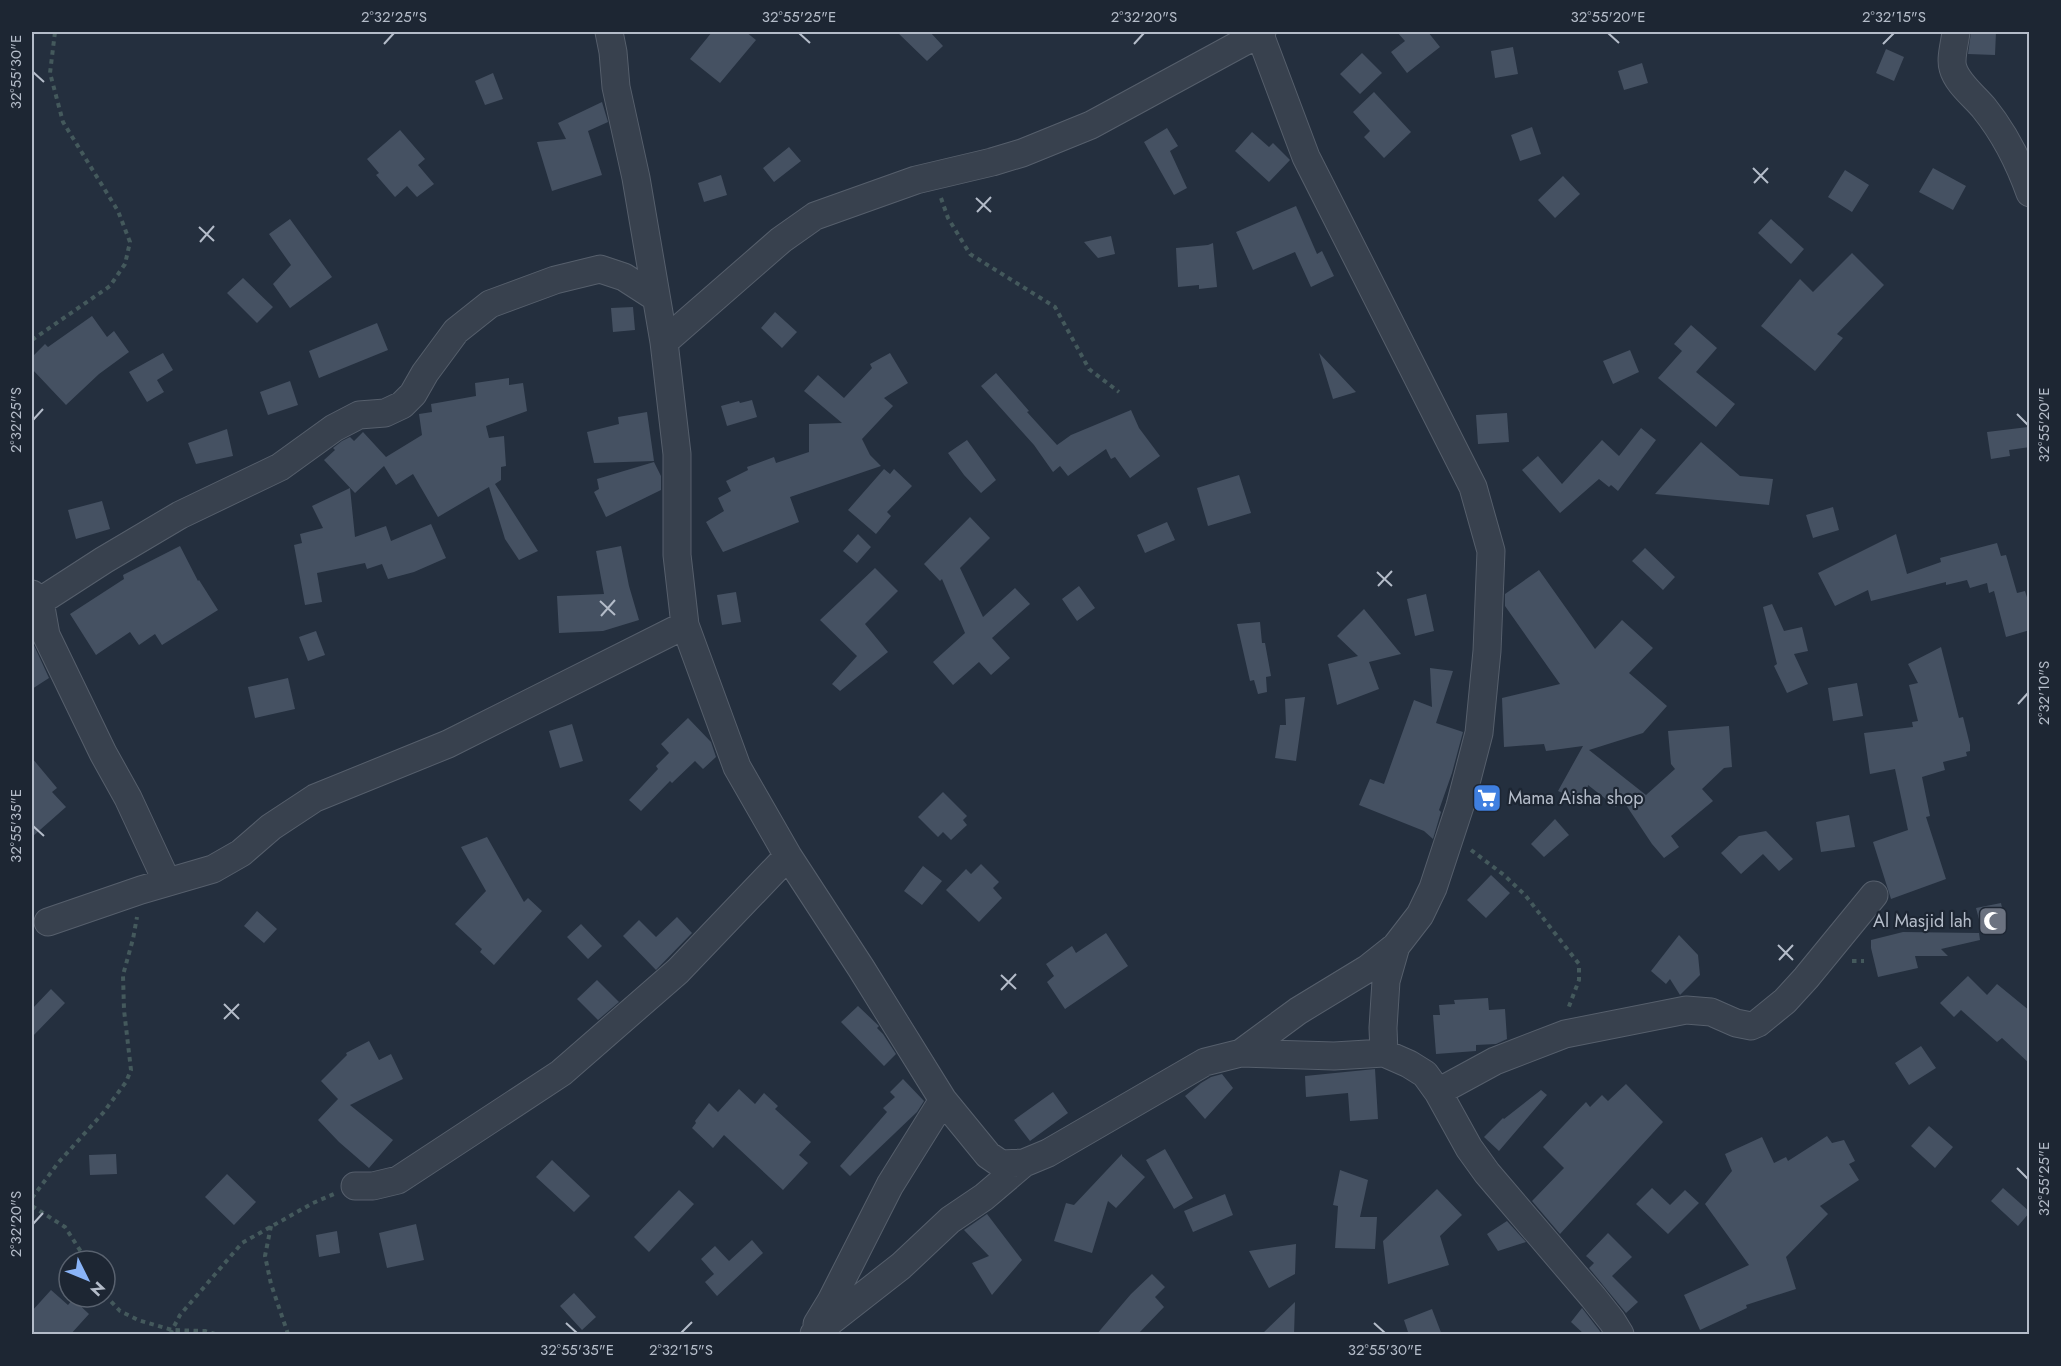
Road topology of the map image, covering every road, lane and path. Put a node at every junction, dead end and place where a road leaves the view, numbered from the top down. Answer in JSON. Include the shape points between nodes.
{"nodes":[{"id":1,"x":55,"y":32,"type":"edge"},
{"id":2,"x":609,"y":32,"type":"edge"},
{"id":3,"x":1260,"y":32,"type":"edge"},
{"id":4,"x":1956,"y":32,"type":"edge"},
{"id":5,"x":933,"y":175,"type":"junction"},
{"id":6,"x":2030,"y":193,"type":"edge"},
{"id":7,"x":655,"y":297,"type":"junction"},
{"id":8,"x":32,"y":340,"type":"edge"},
{"id":9,"x":664,"y":342,"type":"junction"},
{"id":10,"x":1119,"y":392,"type":"dead end"},
{"id":11,"x":35,"y":598,"type":"edge"},
{"id":12,"x":685,"y":625,"type":"junction"},
{"id":13,"x":1450,"y":836,"type":"junction"},
{"id":14,"x":788,"y":856,"type":"junction"},
{"id":15,"x":154,"y":886,"type":"junction"},
{"id":16,"x":1874,"y":895,"type":"dead end"},
{"id":17,"x":48,"y":922,"type":"dead end"},
{"id":18,"x":1396,"y":946,"type":"junction"},
{"id":19,"x":1565,"y":1034,"type":"junction"},
{"id":20,"x":1241,"y":1053,"type":"junction"},
{"id":21,"x":1384,"y":1053,"type":"junction"},
{"id":22,"x":1438,"y":1092,"type":"junction"},
{"id":23,"x":943,"y":1100,"type":"junction"},
{"id":24,"x":1024,"y":1163,"type":"junction"},
{"id":25,"x":355,"y":1186,"type":"joint"},
{"id":26,"x":32,"y":1198,"type":"edge"},
{"id":27,"x":32,"y":1206,"type":"edge"},
{"id":28,"x":271,"y":1225,"type":"junction"},
{"id":29,"x":81,"y":1249,"type":"edge"},
{"id":30,"x":117,"y":1308,"type":"edge"},
{"id":31,"x":172,"y":1330,"type":"junction"},
{"id":32,"x":170,"y":1335,"type":"edge"},
{"id":33,"x":215,"y":1335,"type":"edge"},
{"id":34,"x":288,"y":1335,"type":"edge"},
{"id":35,"x":812,"y":1335,"type":"edge"},
{"id":36,"x":1620,"y":1335,"type":"edge"}],
"edges":[{"from":1,"to":8,"type":"path","via":[[50,73],[63,122],[118,211],[130,242],[125,264],[110,286]]},
{"from":2,"to":7,"type":"street"},
{"from":3,"to":5,"type":"street","via":[[1091,125],[1012,156]]},
{"from":3,"to":13,"type":"street","via":[[1306,157],[1473,487],[1491,551],[1479,733]]},
{"from":4,"to":6,"type":"street","via":[[1952,67],[2003,135]]},
{"from":5,"to":9,"type":"street","via":[[815,216],[781,240]]},
{"from":5,"to":10,"type":"path","via":[[948,218],[970,254],[1055,307],[1089,369]]},
{"from":7,"to":9,"type":"street"},
{"from":7,"to":11,"type":"street","via":[[624,277],[600,269],[555,279],[490,303],[456,331],[402,405],[386,413],[359,416],[334,429],[280,467],[180,515]]},
{"from":9,"to":12,"type":"street","via":[[677,454],[676,555]]},
{"from":11,"to":15,"type":"street","via":[[46,635],[128,798]]},
{"from":12,"to":14,"type":"street","via":[[737,767]]},
{"from":12,"to":15,"type":"street","via":[[448,744],[315,798],[213,870]]},
{"from":13,"to":18,"type":"street","via":[[1420,915]]},
{"from":13,"to":19,"type":"path","via":[[1525,895],[1579,964],[1579,980],[1566,1018]]},
{"from":14,"to":23,"type":"street"},
{"from":14,"to":25,"type":"street","via":[[678,971],[561,1073],[398,1180]]},
{"from":15,"to":17,"type":"street"},
{"from":15,"to":26,"type":"path","via":[[123,975],[131,1070],[103,1113]]},
{"from":16,"to":19,"type":"street","via":[[1806,978],[1758,1023],[1751,1026],[1712,1012],[1686,1010]]},
{"from":18,"to":20,"type":"street"},
{"from":18,"to":21,"type":"street","via":[[1386,981]]},
{"from":19,"to":22,"type":"street","via":[[1495,1061]]},
{"from":20,"to":21,"type":"street"},
{"from":20,"to":24,"type":"street","via":[[1205,1062]]},
{"from":21,"to":22,"type":"street","via":[[1425,1074]]},
{"from":22,"to":36,"type":"street","via":[[1487,1173],[1593,1297]]},
{"from":23,"to":24,"type":"street","via":[[988,1155],[1001,1164]]},
{"from":23,"to":35,"type":"street","via":[[890,1185]]},
{"from":24,"to":35,"type":"street"},
{"from":25,"to":28,"type":"path"},
{"from":27,"to":29,"type":"path","via":[[65,1227]]},
{"from":28,"to":31,"type":"path","via":[[242,1243],[180,1315]]},
{"from":28,"to":34,"type":"path","via":[[265,1256]]},
{"from":30,"to":31,"type":"path","via":[[138,1320]]},
{"from":31,"to":32,"type":"path"},
{"from":31,"to":33,"type":"path","via":[[205,1330]]}]}
